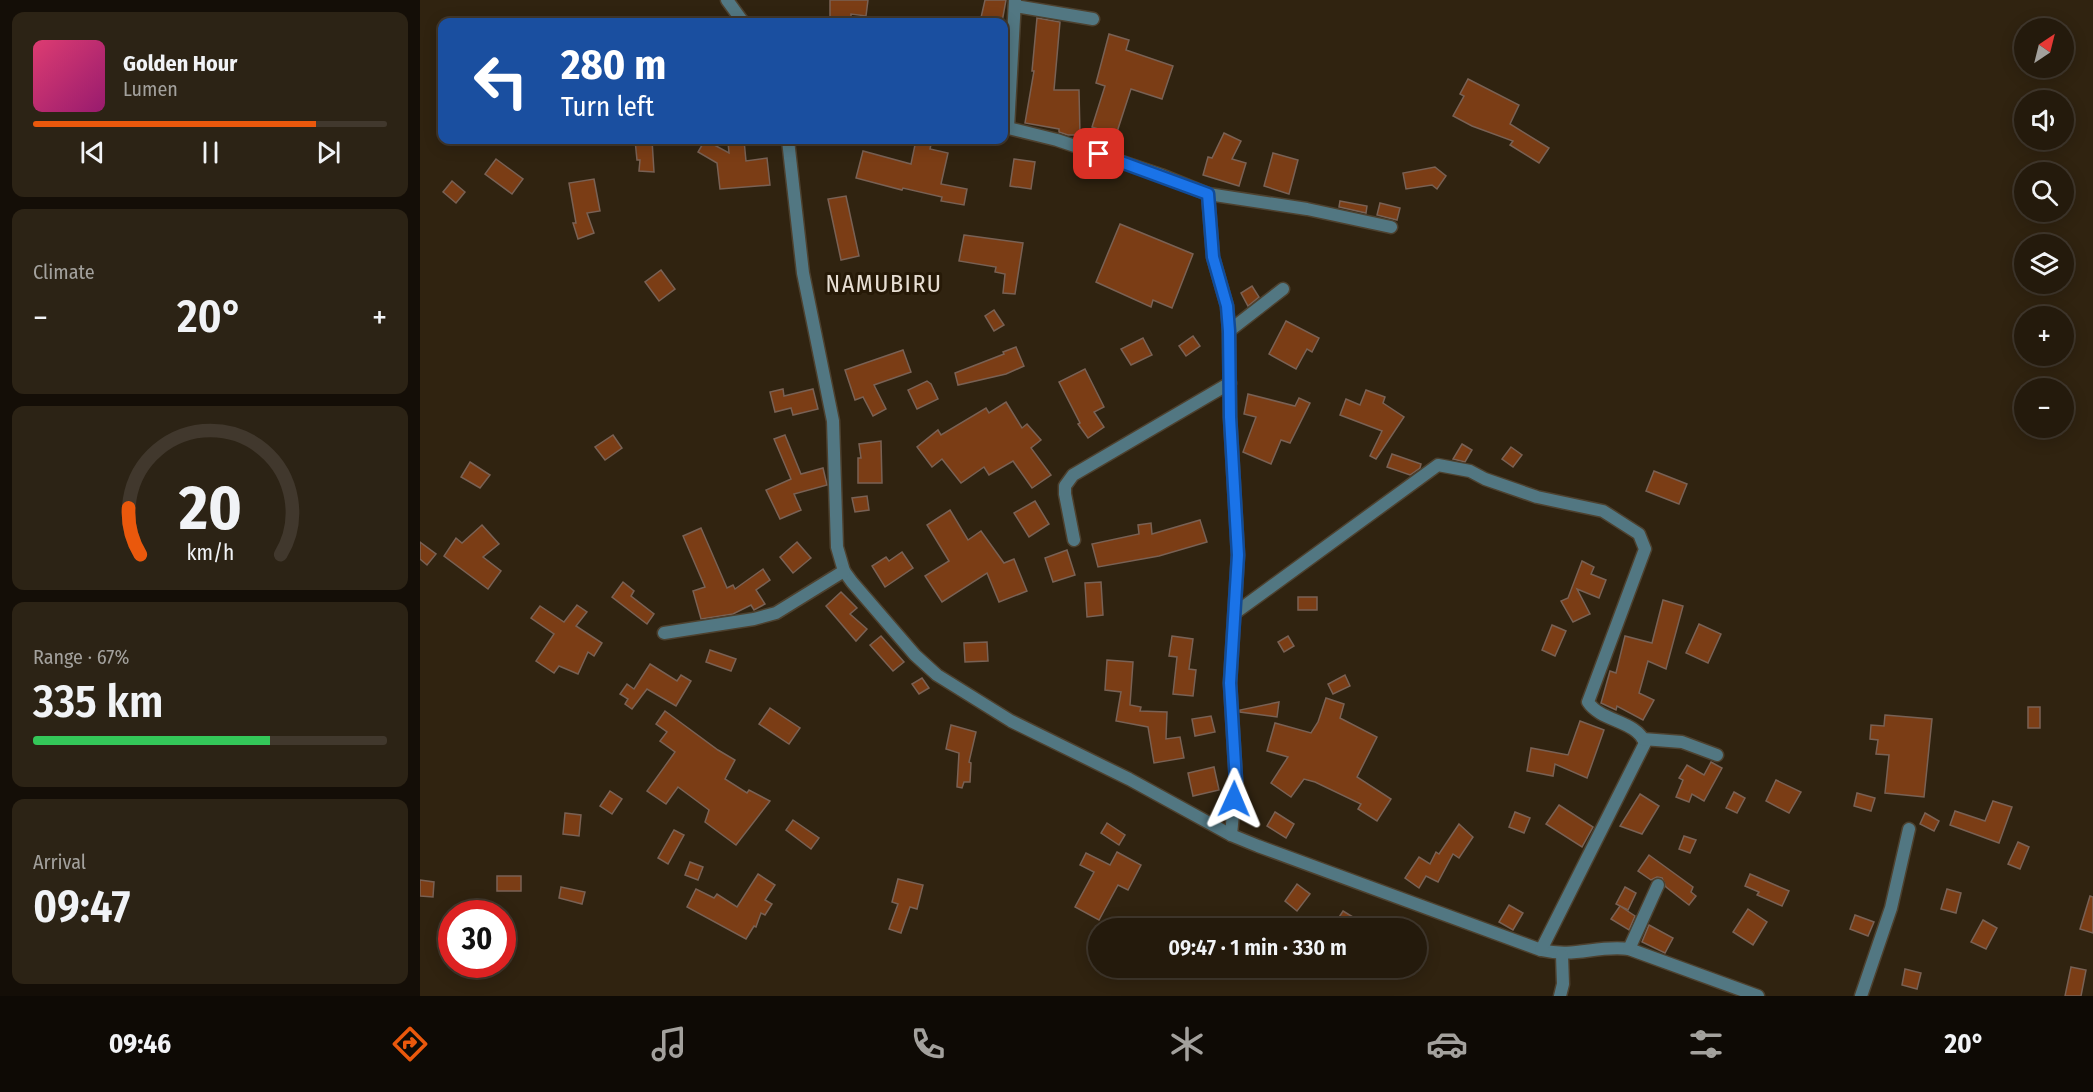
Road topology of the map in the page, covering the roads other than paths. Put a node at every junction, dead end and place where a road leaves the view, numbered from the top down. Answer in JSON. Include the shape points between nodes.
{"nodes":[{"id":1,"x":727,"y":0,"type":"edge"},
{"id":2,"x":1015,"y":3,"type":"edge"},
{"id":3,"x":740,"y":18,"type":"edge"},
{"id":4,"x":1093,"y":19,"type":"dead end"},
{"id":5,"x":1008,"y":99,"type":"edge"},
{"id":6,"x":1008,"y":128,"type":"edge"},
{"id":7,"x":788,"y":144,"type":"edge"},
{"id":8,"x":1208,"y":194,"type":"junction"},
{"id":9,"x":1391,"y":227,"type":"dead end"},
{"id":10,"x":1283,"y":289,"type":"dead end"},
{"id":11,"x":1229,"y":331,"type":"junction"},
{"id":12,"x":1230,"y":383,"type":"junction"},
{"id":13,"x":1074,"y":540,"type":"dead end"},
{"id":14,"x":844,"y":571,"type":"junction"},
{"id":15,"x":1235,"y":613,"type":"junction"},
{"id":16,"x":664,"y":633,"type":"dead end"},
{"id":17,"x":1643,"y":739,"type":"junction"},
{"id":18,"x":1717,"y":755,"type":"dead end"},
{"id":19,"x":1909,"y":829,"type":"dead end"},
{"id":20,"x":1231,"y":835,"type":"junction"},
{"id":21,"x":1658,"y":885,"type":"dead end"},
{"id":22,"x":1540,"y":950,"type":"junction"},
{"id":23,"x":1629,"y":950,"type":"junction"},
{"id":24,"x":1562,"y":955,"type":"junction"},
{"id":25,"x":1560,"y":996,"type":"edge"},
{"id":26,"x":1758,"y":996,"type":"edge"},
{"id":27,"x":1861,"y":996,"type":"edge"}],
"edges":[{"from":1,"to":3,"type":"street"},
{"from":2,"to":4,"type":"street"},
{"from":2,"to":5,"type":"street"},
{"from":6,"to":8,"type":"street","via":[[1161,174]]},
{"from":7,"to":14,"type":"street","via":[[803,273],[833,421],[835,523]]},
{"from":8,"to":9,"type":"street"},
{"from":8,"to":11,"type":"street","via":[[1213,257],[1227,306]]},
{"from":10,"to":11,"type":"street"},
{"from":11,"to":12,"type":"street"},
{"from":12,"to":13,"type":"street","via":[[1073,475],[1065,486],[1065,494]]},
{"from":12,"to":15,"type":"street","via":[[1238,555]]},
{"from":14,"to":16,"type":"street","via":[[776,613],[754,620]]},
{"from":14,"to":20,"type":"street","via":[[915,655],[937,675],[1011,721]]},
{"from":15,"to":17,"type":"street","via":[[1438,465],[1470,471],[1537,497],[1603,511],[1640,534],[1645,549],[1588,702]]},
{"from":15,"to":20,"type":"street","via":[[1230,683],[1236,781]]},
{"from":17,"to":18,"type":"street","via":[[1682,742]]},
{"from":17,"to":22,"type":"street","via":[[1644,747]]},
{"from":19,"to":27,"type":"street","via":[[1893,900]]},
{"from":20,"to":22,"type":"street"},
{"from":21,"to":23,"type":"street"},
{"from":22,"to":24,"type":"street"},
{"from":23,"to":24,"type":"street","via":[[1612,947]]},
{"from":23,"to":26,"type":"street"},
{"from":24,"to":25,"type":"street"}]}
